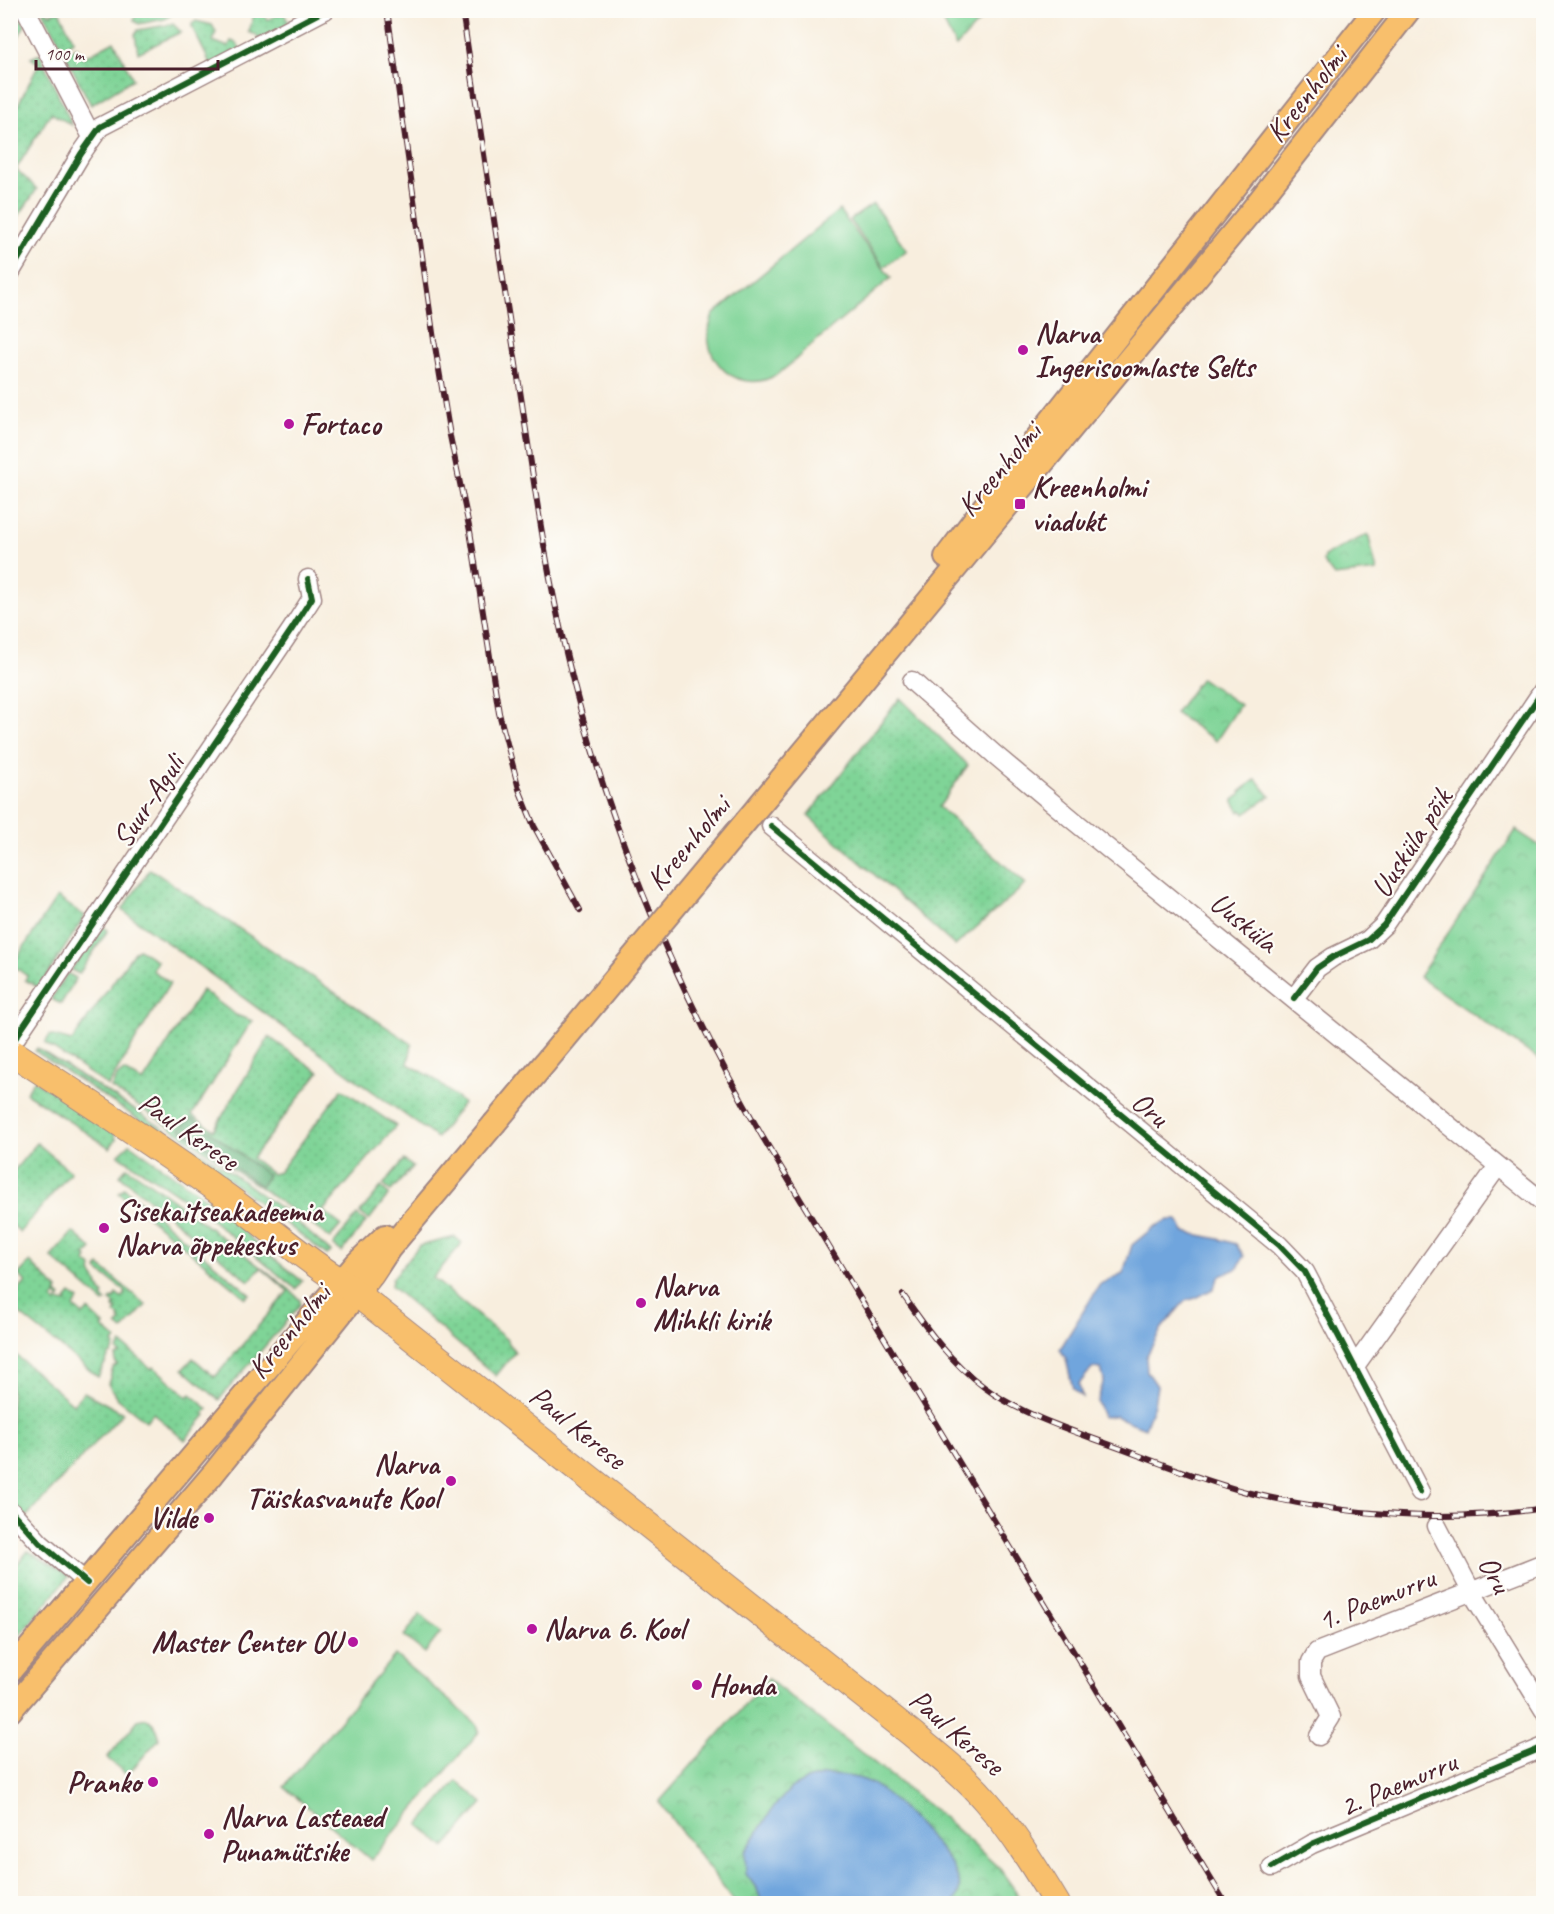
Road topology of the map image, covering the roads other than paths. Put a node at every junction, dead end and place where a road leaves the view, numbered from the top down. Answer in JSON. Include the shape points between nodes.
{"nodes":[{"id":1,"x":26,"y":10,"type":"edge"},
{"id":2,"x":325,"y":10,"type":"edge"},
{"id":3,"x":1375,"y":10,"type":"edge"},
{"id":4,"x":1409,"y":10,"type":"edge"},
{"id":5,"x":92,"y":137,"type":"junction"},
{"id":6,"x":1230,"y":193,"type":"junction"},
{"id":7,"x":1252,"y":210,"type":"junction"},
{"id":8,"x":10,"y":273,"type":"edge"},
{"id":9,"x":308,"y":579,"type":"dead end"},
{"id":10,"x":912,"y":681,"type":"dead end"},
{"id":11,"x":1544,"y":689,"type":"edge"},
{"id":12,"x":811,"y":732,"type":"junction"},
{"id":13,"x":771,"y":826,"type":"dead end"},
{"id":14,"x":1294,"y":998,"type":"junction"},
{"id":15,"x":10,"y":1046,"type":"edge"},
{"id":16,"x":10,"y":1052,"type":"edge"},
{"id":17,"x":1498,"y":1166,"type":"junction"},
{"id":18,"x":1544,"y":1203,"type":"edge"},
{"id":19,"x":350,"y":1288,"type":"junction"},
{"id":20,"x":1355,"y":1366,"type":"junction"},
{"id":21,"x":1420,"y":1492,"type":"dead end"},
{"id":22,"x":10,"y":1513,"type":"edge"},
{"id":23,"x":1437,"y":1526,"type":"dead end"},
{"id":24,"x":1544,"y":1563,"type":"edge"},
{"id":25,"x":87,"y":1583,"type":"junction"},
{"id":26,"x":1471,"y":1591,"type":"junction"},
{"id":27,"x":10,"y":1671,"type":"edge"},
{"id":28,"x":1544,"y":1710,"type":"edge"},
{"id":29,"x":10,"y":1711,"type":"edge"},
{"id":30,"x":1319,"y":1736,"type":"dead end"},
{"id":31,"x":1544,"y":1747,"type":"edge"},
{"id":32,"x":1272,"y":1867,"type":"dead end"},
{"id":33,"x":1058,"y":1904,"type":"edge"}],
"edges":[{"from":1,"to":5,"type":"street"},
{"from":2,"to":5,"type":"street","via":[[105,123]]},
{"from":3,"to":6,"type":"main road","name":"Kreenholmi"},
{"from":4,"to":7,"type":"main road","name":"Kreenholmi"},
{"from":5,"to":8,"type":"street"},
{"from":6,"to":7,"type":"main road"},
{"from":6,"to":12,"type":"main road","name":"Kreenholmi"},
{"from":7,"to":12,"type":"main road","name":"Kreenholmi"},
{"from":9,"to":15,"type":"street","name":"Suur-Aguli","via":[[312,598]]},
{"from":10,"to":14,"type":"street","name":"Uusküla","via":[[1055,806]]},
{"from":11,"to":14,"type":"street","name":"Uusküla põik","via":[[1384,925],[1368,940],[1317,968]]},
{"from":12,"to":19,"type":"main road","name":"Kreenholmi","bridge":true,"via":[[490,1120],[389,1250]]},
{"from":13,"to":20,"type":"street","name":"Oru","via":[[1279,1245],[1305,1272]]},
{"from":14,"to":17,"type":"street","name":"Uusküla"},
{"from":16,"to":19,"type":"highway","name":"Paul Kerese","via":[[221,1192]]},
{"from":17,"to":18,"type":"street","name":"Uusküla"},
{"from":17,"to":20,"type":"street"},
{"from":19,"to":25,"type":"main road","name":"Kreenholmi"},
{"from":19,"to":29,"type":"main road","name":"Kreenholmi","via":[[213,1474]]},
{"from":19,"to":33,"type":"highway","name":"Paul Kerese","via":[[950,1765],[1017,1838]]},
{"from":20,"to":21,"type":"street","name":"Oru"},
{"from":22,"to":25,"type":"street"},
{"from":23,"to":26,"type":"street","name":"Oru"},
{"from":24,"to":26,"type":"street","name":"1. Paemurru"},
{"from":25,"to":27,"type":"main road","name":"Kreenholmi"},
{"from":26,"to":28,"type":"street","name":"Oru"},
{"from":26,"to":30,"type":"street","name":"1. Paemurru","via":[[1317,1652],[1311,1662],[1311,1676],[1331,1717]]},
{"from":31,"to":32,"type":"street","name":"2. Paemurru","via":[[1312,1844]]}]}
